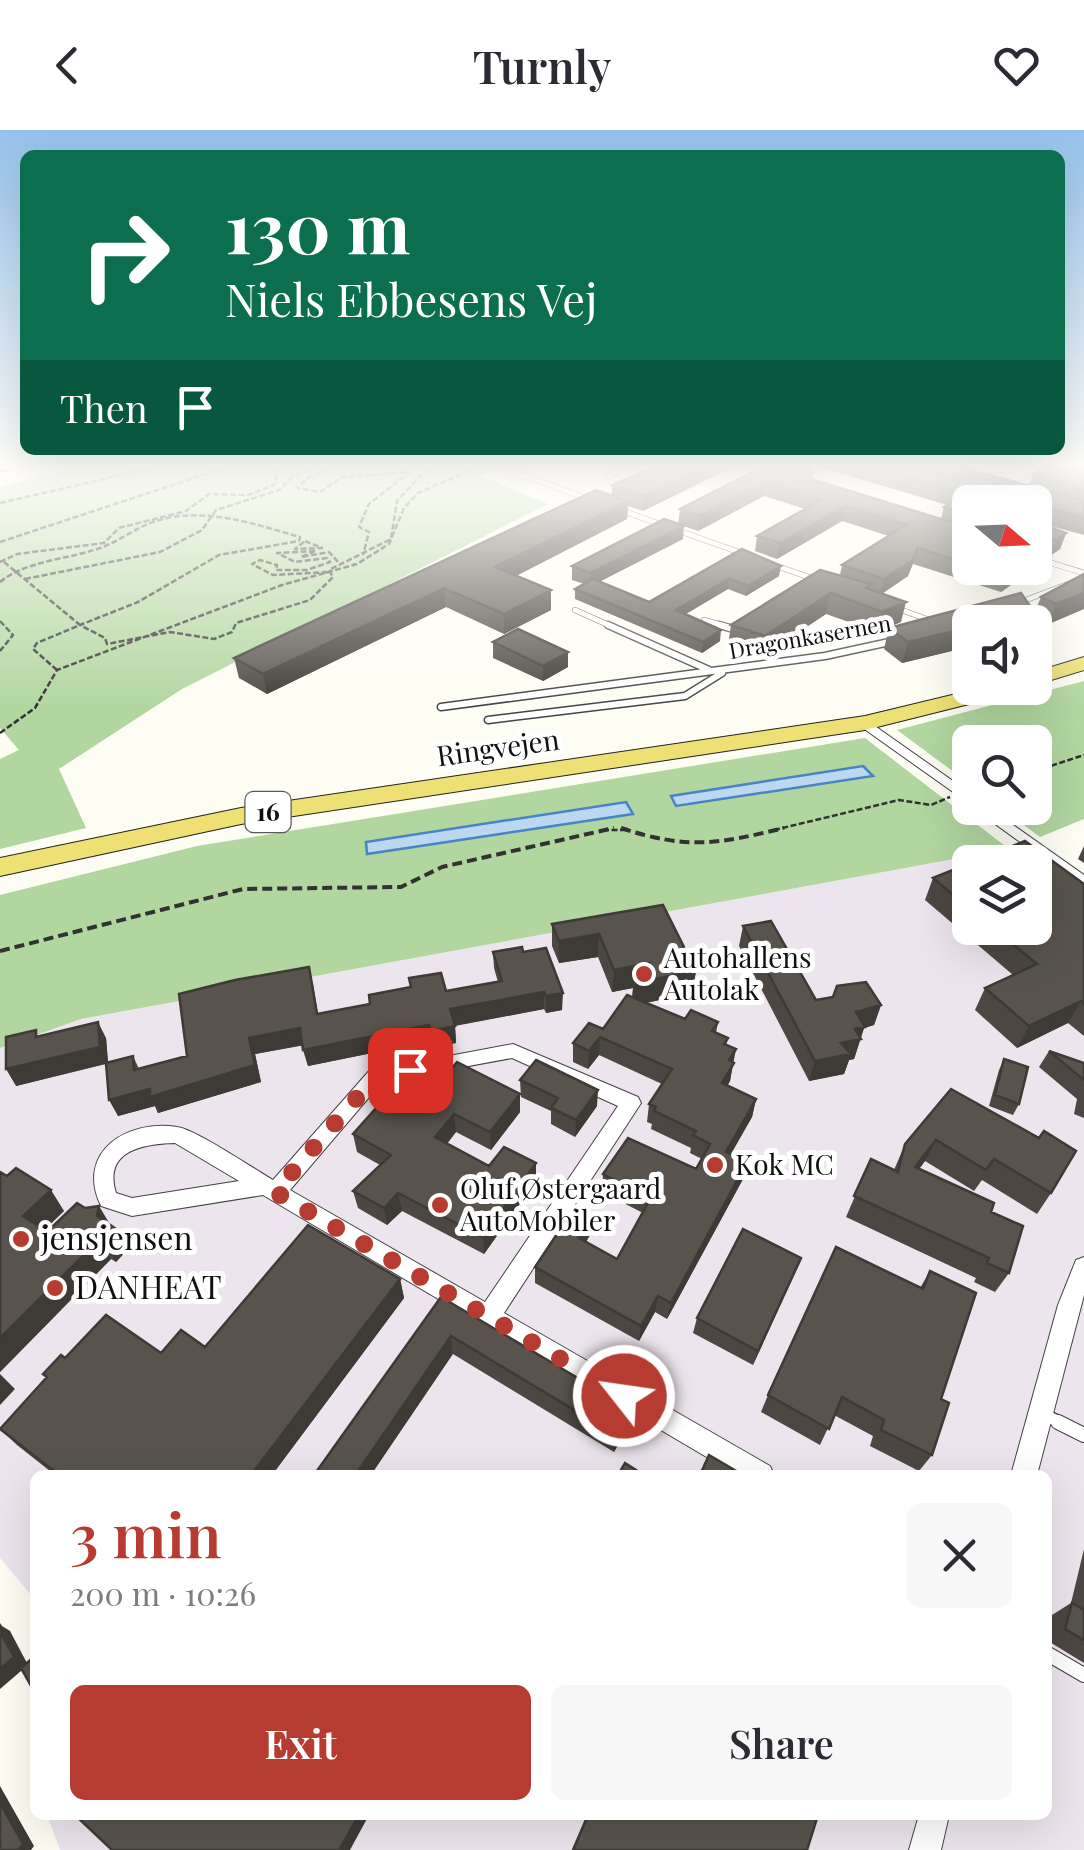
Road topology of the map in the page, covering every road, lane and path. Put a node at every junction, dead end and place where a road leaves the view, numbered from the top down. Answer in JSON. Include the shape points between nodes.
{"nodes":[{"id":1,"x":70,"y":547,"type":"edge"},
{"id":2,"x":100,"y":547,"type":"edge"},
{"id":3,"x":169,"y":547,"type":"edge"},
{"id":4,"x":257,"y":547,"type":"edge"},
{"id":5,"x":296,"y":547,"type":"edge"},
{"id":6,"x":320,"y":547,"type":"edge"},
{"id":7,"x":366,"y":547,"type":"edge"},
{"id":8,"x":377,"y":547,"type":"edge"},
{"id":9,"x":384,"y":547,"type":"edge"},
{"id":10,"x":724,"y":547,"type":"edge"},
{"id":11,"x":364,"y":555,"type":"junction"},
{"id":12,"x":1,"y":561,"type":"edge"},
{"id":13,"x":340,"y":563,"type":"junction"},
{"id":14,"x":1052,"y":564,"type":"edge"},
{"id":15,"x":14,"y":570,"type":"junction"},
{"id":16,"x":329,"y":573,"type":"junction"},
{"id":17,"x":1084,"y":576,"type":"edge"},
{"id":18,"x":25,"y":579,"type":"junction"},
{"id":19,"x":0,"y":582,"type":"edge"},
{"id":20,"x":799,"y":590,"type":"edge"},
{"id":21,"x":887,"y":605,"type":"edge"},
{"id":22,"x":1010,"y":605,"type":"edge"},
{"id":23,"x":575,"y":610,"type":"dead end"},
{"id":24,"x":704,"y":620,"type":"edge"},
{"id":25,"x":0,"y":621,"type":"edge"},
{"id":26,"x":750,"y":621,"type":"edge"},
{"id":27,"x":80,"y":625,"type":"junction"},
{"id":28,"x":930,"y":630,"type":"edge"},
{"id":29,"x":146,"y":636,"type":"junction"},
{"id":30,"x":902,"y":639,"type":"edge"},
{"id":31,"x":0,"y":651,"type":"edge"},
{"id":32,"x":1084,"y":663,"type":"edge"},
{"id":33,"x":58,"y":670,"type":"junction"},
{"id":34,"x":726,"y":670,"type":"junction"},
{"id":35,"x":712,"y":672,"type":"junction"},
{"id":36,"x":1052,"y":673,"type":"edge"},
{"id":37,"x":952,"y":701,"type":"edge"},
{"id":38,"x":442,"y":708,"type":"dead end"},
{"id":39,"x":488,"y":720,"type":"dead end"},
{"id":40,"x":866,"y":723,"type":"junction"},
{"id":41,"x":0,"y":734,"type":"edge"},
{"id":42,"x":1084,"y":754,"type":"edge"},
{"id":43,"x":1052,"y":770,"type":"edge"},
{"id":44,"x":952,"y":786,"type":"edge"},
{"id":45,"x":952,"y":799,"type":"edge"},
{"id":46,"x":1004,"y":825,"type":"edge"},
{"id":47,"x":0,"y":867,"type":"edge"},
{"id":48,"x":1084,"y":883,"type":"edge"},
{"id":49,"x":0,"y":952,"type":"edge"},
{"id":50,"x":270,"y":1189,"type":"junction"},
{"id":51,"x":1084,"y":1267,"type":"edge"},
{"id":52,"x":486,"y":1318,"type":"junction"},
{"id":53,"x":1041,"y":1413,"type":"junction"},
{"id":54,"x":1084,"y":1435,"type":"edge"},
{"id":55,"x":753,"y":1470,"type":"edge"},
{"id":56,"x":1025,"y":1470,"type":"edge"},
{"id":57,"x":1052,"y":1656,"type":"edge"},
{"id":58,"x":1084,"y":1675,"type":"edge"},
{"id":59,"x":933,"y":1820,"type":"edge"},
{"id":60,"x":925,"y":1850,"type":"edge"}],
"edges":[{"from":1,"to":12,"type":"path"},
{"from":2,"to":15,"type":"path"},
{"from":3,"to":18,"type":"path"},
{"from":4,"to":27,"type":"path","via":[[219,555],[138,602]]},
{"from":5,"to":16,"type":"path","via":[[317,550],[278,553],[295,562],[330,562],[293,572],[264,560],[252,564],[273,575]]},
{"from":6,"to":13,"type":"path","via":[[302,558],[330,552]]},
{"from":7,"to":11,"type":"path"},
{"from":8,"to":11,"type":"path"},
{"from":9,"to":16,"type":"path"},
{"from":10,"to":20,"type":"lane","via":[[818,581]]},
{"from":11,"to":13,"type":"path"},
{"from":12,"to":15,"type":"path"},
{"from":13,"to":16,"type":"path"},
{"from":14,"to":17,"type":"lane"},
{"from":15,"to":18,"type":"path"},
{"from":15,"to":19,"type":"path"},
{"from":16,"to":29,"type":"path","via":[[274,585]]},
{"from":16,"to":29,"type":"path","via":[[310,600],[236,624],[224,637]]},
{"from":17,"to":22,"type":"lane"},
{"from":18,"to":27,"type":"path"},
{"from":21,"to":28,"type":"lane","name":"Dragonkasernen","via":[[944,625]]},
{"from":23,"to":35,"type":"lane","name":"Dragonkasernen"},
{"from":24,"to":26,"type":"lane","via":[[734,632]]},
{"from":25,"to":31,"type":"path","via":[[13,635]]},
{"from":27,"to":29,"type":"path","via":[[107,644]]},
{"from":27,"to":33,"type":"path","via":[[33,649]]},
{"from":29,"to":33,"type":"path"},
{"from":30,"to":34,"type":"lane","name":"Dragonkasernen"},
{"from":32,"to":36,"type":"main road"},
{"from":33,"to":41,"type":"path","via":[[37,708]]},
{"from":34,"to":35,"type":"lane","name":"Dragonkasernen"},
{"from":34,"to":39,"type":"lane","via":[[685,696]]},
{"from":35,"to":38,"type":"lane","name":"Dragonkasernen"},
{"from":37,"to":40,"type":"main road","name":"Ringvejen","number":"16"},
{"from":40,"to":44,"type":"street"},
{"from":40,"to":47,"type":"main road","name":"Ringvejen","number":"16","via":[[242,816]]},
{"from":42,"to":43,"type":"path"},
{"from":45,"to":49,"type":"path","via":[[930,805],[899,800],[710,846],[618,827],[442,866],[401,887],[242,889]]},
{"from":46,"to":48,"type":"street"},
{"from":50,"to":50,"type":"street","via":[[132,1207],[108,1200],[100,1184],[106,1160],[123,1144],[150,1134],[178,1135]]},
{"from":50,"to":52,"type":"street"},
{"from":50,"to":52,"type":"street","via":[[376,1076],[513,1051],[630,1103]]},
{"from":51,"to":53,"type":"street"},
{"from":52,"to":55,"type":"street"},
{"from":53,"to":54,"type":"lane"},
{"from":53,"to":56,"type":"street"},
{"from":57,"to":58,"type":"lane"},
{"from":59,"to":60,"type":"street"}]}
